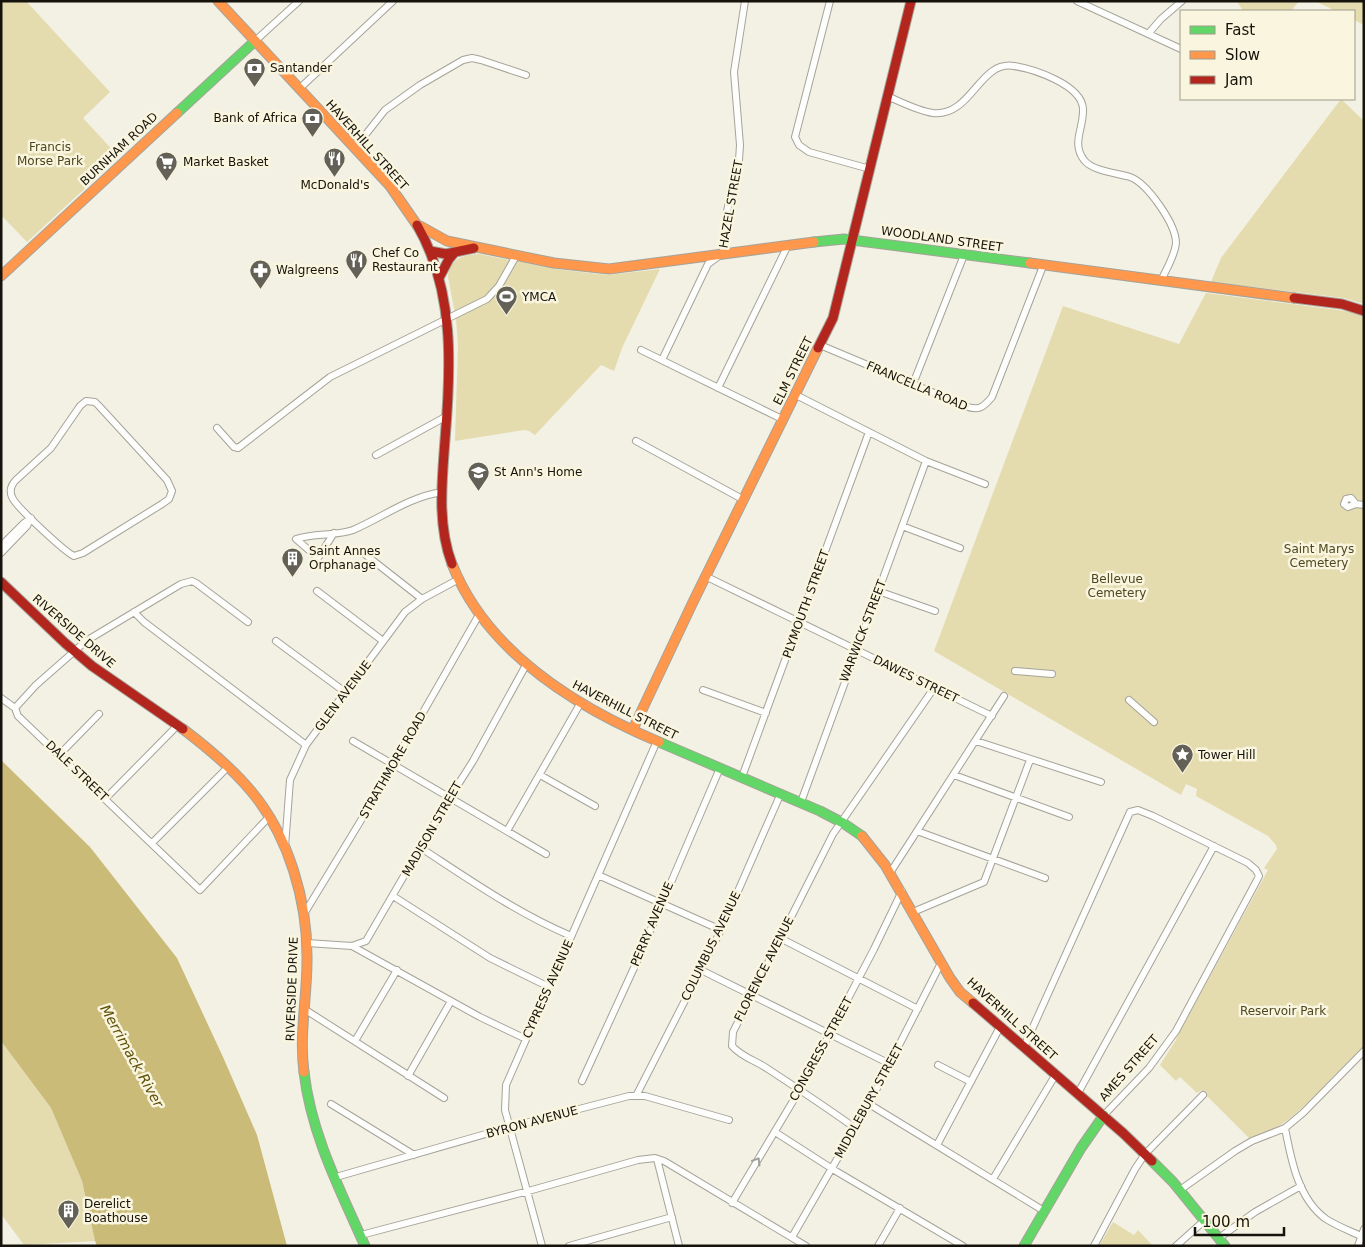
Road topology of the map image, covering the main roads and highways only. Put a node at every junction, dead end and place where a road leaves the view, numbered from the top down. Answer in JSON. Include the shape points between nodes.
{"nodes":[{"id":1,"x":218,"y":1,"type":"edge"},
{"id":2,"x":910,"y":2,"type":"edge"},
{"id":3,"x":255,"y":41,"type":"junction"},
{"id":4,"x":416,"y":223,"type":"junction"},
{"id":5,"x":852,"y":240,"type":"junction"},
{"id":6,"x":447,"y":241,"type":"junction"},
{"id":7,"x":477,"y":248,"type":"junction"},
{"id":8,"x":430,"y":251,"type":"junction"},
{"id":9,"x":456,"y":252,"type":"junction"},
{"id":10,"x":1,"y":276,"type":"edge"},
{"id":11,"x":439,"y":278,"type":"junction"},
{"id":12,"x":1364,"y":311,"type":"edge"},
{"id":13,"x":1,"y":582,"type":"edge"},
{"id":14,"x":633,"y":729,"type":"junction"},
{"id":15,"x":1104,"y":1115,"type":"junction"},
{"id":16,"x":365,"y":1246,"type":"edge"},
{"id":17,"x":1024,"y":1246,"type":"edge"},
{"id":18,"x":1225,"y":1246,"type":"edge"}],
"edges":[{"from":1,"to":3,"type":"main road","name":"HAVERHILL STREET"},
{"from":2,"to":5,"type":"main road","name":"ELM STREET"},
{"from":3,"to":4,"type":"main road","name":"HAVERHILL STREET","via":[[390,186]]},
{"from":3,"to":10,"type":"main road","name":"BURNHAM ROAD"},
{"from":4,"to":6,"type":"main road","name":"WOODLAND STREET"},
{"from":4,"to":8,"type":"main road","name":"HAVERHILL STREET"},
{"from":5,"to":7,"type":"main road","name":"WOODLAND STREET","via":[[788,244],[609,269],[579,267]]},
{"from":5,"to":12,"type":"main road","name":"WOODLAND STREET","via":[[1342,304]]},
{"from":5,"to":14,"type":"main road","name":"ELM STREET","via":[[833,318]]},
{"from":6,"to":7,"type":"main road","name":"WOODLAND STREET"},
{"from":6,"to":8,"type":"main road"},
{"from":7,"to":9,"type":"main road","name":"WOODLAND STREET"},
{"from":8,"to":9,"type":"main road","name":"WOODLAND STREET"},
{"from":8,"to":11,"type":"main road","name":"HAVERHILL STREET"},
{"from":9,"to":11,"type":"main road"},
{"from":11,"to":14,"type":"main road","name":"HAVERHILL STREET","via":[[449,369],[442,492],[444,538],[449,556],[480,613],[526,665],[580,704]]},
{"from":13,"to":16,"type":"main road","name":"RIVERSIDE DRIVE","via":[[107,677],[197,739],[228,767],[252,792],[285,848],[301,899],[307,943],[302,1049],[306,1090],[313,1119]]},
{"from":14,"to":15,"type":"main road","name":"HAVERHILL STREET","via":[[801,802],[862,836],[890,872],[960,992]]},
{"from":15,"to":17,"type":"main road","name":"AMES STREET"},
{"from":15,"to":18,"type":"main road","name":"HAVERHILL STREET","via":[[1180,1190]]}]}
